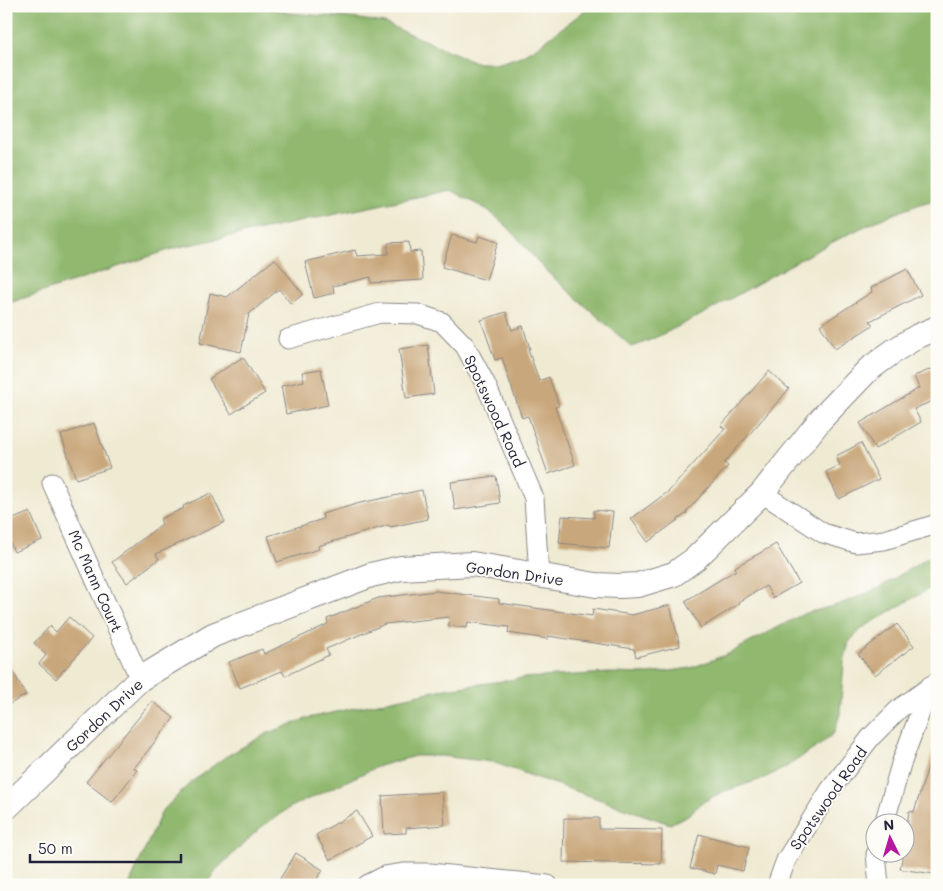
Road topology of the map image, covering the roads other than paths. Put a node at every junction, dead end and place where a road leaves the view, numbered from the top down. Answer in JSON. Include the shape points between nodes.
{"nodes":[{"id":1,"x":937,"y":328,"type":"edge"},
{"id":2,"x":288,"y":339,"type":"dead end"},
{"id":3,"x":52,"y":483,"type":"dead end"},
{"id":4,"x":762,"y":493,"type":"junction"},
{"id":5,"x":937,"y":524,"type":"edge"},
{"id":6,"x":538,"y":575,"type":"junction"},
{"id":7,"x":140,"y":679,"type":"junction"},
{"id":8,"x":934,"y":684,"type":"edge"},
{"id":9,"x":6,"y":808,"type":"edge"},
{"id":10,"x":887,"y":814,"type":"edge"},
{"id":11,"x":877,"y":864,"type":"edge"},
{"id":12,"x":367,"y":885,"type":"edge"},
{"id":13,"x":548,"y":885,"type":"edge"},
{"id":14,"x":777,"y":885,"type":"edge"},
{"id":15,"x":879,"y":885,"type":"edge"}],
"edges":[{"from":1,"to":4,"type":"street","name":"Gordon Drive","via":[[918,336],[868,370],[821,420]]},
{"from":2,"to":6,"type":"street","name":"Spotswood Road","via":[[380,313],[418,314],[442,322],[465,346],[486,386],[534,498]]},
{"from":3,"to":7,"type":"street","name":"Mc Mann Court"},
{"from":4,"to":5,"type":"street","via":[[823,533],[856,543],[884,540]]},
{"from":4,"to":6,"type":"street","name":"Gordon Drive","via":[[696,559],[659,580],[620,586]]},
{"from":6,"to":7,"type":"street","name":"Gordon Drive","via":[[472,564],[401,568],[371,575],[213,635]]},
{"from":7,"to":9,"type":"street","name":"Gordon Drive"},
{"from":8,"to":10,"type":"street","via":[[901,764]]},
{"from":8,"to":14,"type":"street","name":"Spotswood Road","via":[[900,709],[871,737],[830,790],[786,860]]},
{"from":11,"to":15,"type":"street"},
{"from":12,"to":13,"type":"street","via":[[385,876],[422,873]]}]}
